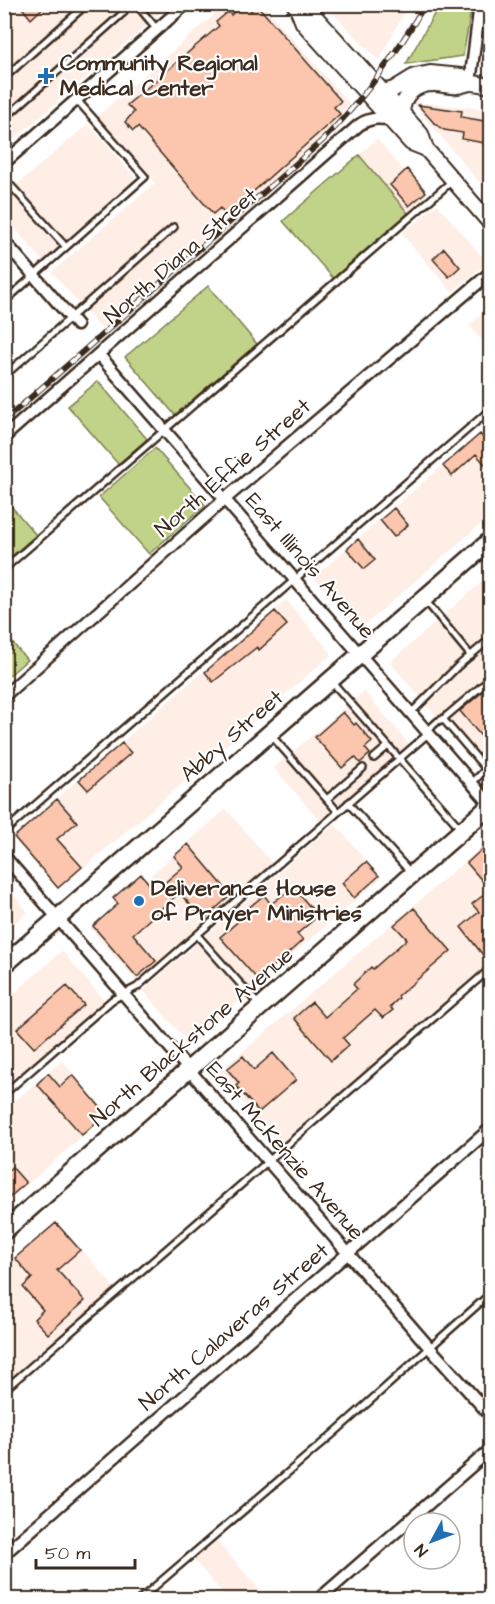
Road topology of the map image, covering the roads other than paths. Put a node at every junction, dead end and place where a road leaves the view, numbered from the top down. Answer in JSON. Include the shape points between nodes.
{"nodes":[{"id":1,"x":87,"y":4,"type":"edge"},
{"id":2,"x":118,"y":4,"type":"edge"},
{"id":3,"x":135,"y":4,"type":"edge"},
{"id":4,"x":186,"y":4,"type":"edge"},
{"id":5,"x":480,"y":4,"type":"edge"},
{"id":6,"x":296,"y":6,"type":"edge"},
{"id":7,"x":126,"y":7,"type":"junction"},
{"id":8,"x":157,"y":29,"type":"junction"},
{"id":9,"x":4,"y":78,"type":"edge"},
{"id":10,"x":470,"y":83,"type":"junction"},
{"id":11,"x":490,"y":86,"type":"edge"},
{"id":12,"x":383,"y":92,"type":"junction"},
{"id":13,"x":77,"y":100,"type":"junction"},
{"id":14,"x":396,"y":116,"type":"junction"},
{"id":15,"x":4,"y":119,"type":"edge"},
{"id":16,"x":4,"y":163,"type":"edge"},
{"id":17,"x":4,"y":178,"type":"edge"},
{"id":18,"x":453,"y":180,"type":"junction"},
{"id":19,"x":490,"y":223,"type":"edge"},
{"id":20,"x":174,"y":226,"type":"dead end"},
{"id":21,"x":4,"y":241,"type":"edge"},
{"id":22,"x":66,"y":247,"type":"junction"},
{"id":23,"x":490,"y":273,"type":"edge"},
{"id":24,"x":34,"y":276,"type":"junction"},
{"id":25,"x":4,"y":302,"type":"edge"},
{"id":26,"x":74,"y":321,"type":"junction"},
{"id":27,"x":99,"y":355,"type":"junction"},
{"id":28,"x":4,"y":376,"type":"edge"},
{"id":29,"x":490,"y":410,"type":"edge"},
{"id":30,"x":165,"y":430,"type":"junction"},
{"id":31,"x":4,"y":437,"type":"edge"},
{"id":32,"x":225,"y":499,"type":"junction"},
{"id":33,"x":490,"y":541,"type":"edge"},
{"id":34,"x":4,"y":569,"type":"edge"},
{"id":35,"x":295,"y":580,"type":"junction"},
{"id":36,"x":424,"y":599,"type":"junction"},
{"id":37,"x":490,"y":639,"type":"edge"},
{"id":38,"x":360,"y":654,"type":"junction"},
{"id":39,"x":471,"y":656,"type":"junction"},
{"id":40,"x":490,"y":679,"type":"edge"},
{"id":41,"x":331,"y":680,"type":"junction"},
{"id":42,"x":4,"y":696,"type":"edge"},
{"id":43,"x":411,"y":713,"type":"junction"},
{"id":44,"x":443,"y":719,"type":"junction"},
{"id":45,"x":428,"y":732,"type":"junction"},
{"id":46,"x":269,"y":734,"type":"junction"},
{"id":47,"x":388,"y":746,"type":"junction"},
{"id":48,"x":374,"y":758,"type":"dead end"},
{"id":49,"x":399,"y":758,"type":"junction"},
{"id":50,"x":363,"y":768,"type":"dead end"},
{"id":51,"x":488,"y":769,"type":"edge"},
{"id":52,"x":472,"y":783,"type":"junction"},
{"id":53,"x":327,"y":799,"type":"junction"},
{"id":54,"x":348,"y":803,"type":"junction"},
{"id":55,"x":490,"y":805,"type":"edge"},
{"id":56,"x":338,"y":812,"type":"junction"},
{"id":57,"x":462,"y":830,"type":"junction"},
{"id":58,"x":4,"y":832,"type":"edge"},
{"id":59,"x":4,"y":856,"type":"edge"},
{"id":60,"x":412,"y":874,"type":"junction"},
{"id":61,"x":58,"y":918,"type":"junction"},
{"id":62,"x":197,"y":935,"type":"junction"},
{"id":63,"x":4,"y":965,"type":"edge"},
{"id":64,"x":490,"y":969,"type":"edge"},
{"id":65,"x":124,"y":994,"type":"junction"},
{"id":66,"x":260,"y":1007,"type":"junction"},
{"id":67,"x":4,"y":1057,"type":"edge"},
{"id":68,"x":189,"y":1069,"type":"junction"},
{"id":69,"x":4,"y":1074,"type":"edge"},
{"id":70,"x":4,"y":1094,"type":"edge"},
{"id":71,"x":490,"y":1129,"type":"edge"},
{"id":72,"x":269,"y":1161,"type":"junction"},
{"id":73,"x":4,"y":1231,"type":"edge"},
{"id":74,"x":348,"y":1253,"type":"junction"},
{"id":75,"x":490,"y":1293,"type":"edge"},
{"id":76,"x":429,"y":1347,"type":"junction"},
{"id":77,"x":4,"y":1390,"type":"edge"},
{"id":78,"x":490,"y":1415,"type":"edge"},
{"id":79,"x":490,"y":1450,"type":"edge"},
{"id":80,"x":4,"y":1554,"type":"edge"},
{"id":81,"x":139,"y":1599,"type":"edge"},
{"id":82,"x":318,"y":1599,"type":"edge"}],
"edges":[{"from":1,"to":9,"type":"lane"},
{"from":2,"to":7,"type":"lane"},
{"from":3,"to":7,"type":"lane"},
{"from":3,"to":8,"type":"lane"},
{"from":4,"to":8,"type":"street"},
{"from":5,"to":10,"type":"street"},
{"from":6,"to":12,"type":"street","via":[[312,13]]},
{"from":6,"to":14,"type":"street","via":[[303,23]]},
{"from":7,"to":15,"type":"lane","via":[[123,14]]},
{"from":8,"to":13,"type":"street"},
{"from":10,"to":11,"type":"street"},
{"from":10,"to":12,"type":"street","via":[[461,76],[430,73]]},
{"from":10,"to":14,"type":"street","via":[[459,87],[416,87]]},
{"from":12,"to":14,"type":"street"},
{"from":13,"to":16,"type":"street"},
{"from":13,"to":22,"type":"lane","via":[[145,177]]},
{"from":14,"to":18,"type":"street","via":[[421,134],[426,149]]},
{"from":14,"to":27,"type":"street","name":"North Diana Street","via":[[359,125]]},
{"from":17,"to":22,"type":"lane"},
{"from":18,"to":19,"type":"street"},
{"from":18,"to":30,"type":"lane"},
{"from":20,"to":26,"type":"lane"},
{"from":21,"to":24,"type":"street"},
{"from":22,"to":24,"type":"lane"},
{"from":23,"to":32,"type":"street","name":"North Effie Street"},
{"from":24,"to":25,"type":"lane"},
{"from":24,"to":26,"type":"street"},
{"from":26,"to":28,"type":"lane"},
{"from":27,"to":30,"type":"street","name":"East Illinois Avenue"},
{"from":27,"to":31,"type":"street","name":"North Diana Street"},
{"from":29,"to":35,"type":"lane"},
{"from":30,"to":32,"type":"street","name":"East Illinois Avenue"},
{"from":30,"to":34,"type":"lane"},
{"from":32,"to":35,"type":"street","name":"East Illinois Avenue"},
{"from":32,"to":42,"type":"street","name":"North Effie Street"},
{"from":33,"to":36,"type":"main road","name":"Abby Street"},
{"from":35,"to":38,"type":"street","name":"East Illinois Avenue"},
{"from":35,"to":58,"type":"lane"},
{"from":36,"to":38,"type":"main road","name":"Abby Street"},
{"from":36,"to":39,"type":"lane"},
{"from":37,"to":39,"type":"lane"},
{"from":38,"to":41,"type":"main road","name":"Abby Street"},
{"from":38,"to":43,"type":"street","name":"East Illinois Avenue"},
{"from":39,"to":43,"type":"lane"},
{"from":40,"to":44,"type":"lane"},
{"from":41,"to":46,"type":"main road","name":"Abby Street"},
{"from":41,"to":47,"type":"lane"},
{"from":43,"to":45,"type":"street","name":"East Illinois Avenue"},
{"from":44,"to":45,"type":"lane"},
{"from":44,"to":51,"type":"lane"},
{"from":45,"to":49,"type":"lane"},
{"from":45,"to":52,"type":"street","name":"East Illinois Avenue"},
{"from":46,"to":53,"type":"lane"},
{"from":46,"to":61,"type":"main road","name":"Abby Street"},
{"from":47,"to":48,"type":"lane"},
{"from":47,"to":49,"type":"lane"},
{"from":49,"to":54,"type":"lane"},
{"from":49,"to":57,"type":"lane"},
{"from":50,"to":53,"type":"lane"},
{"from":51,"to":52,"type":"lane"},
{"from":52,"to":55,"type":"street","name":"East Illinois Avenue"},
{"from":53,"to":56,"type":"lane"},
{"from":54,"to":56,"type":"lane"},
{"from":54,"to":60,"type":"lane"},
{"from":55,"to":57,"type":"main road","name":"North Blackstone Avenue"},
{"from":56,"to":62,"type":"lane"},
{"from":57,"to":60,"type":"main road","name":"North Blackstone Avenue"},
{"from":59,"to":61,"type":"street","name":"East McKenzie Avenue"},
{"from":60,"to":66,"type":"main road","name":"North Blackstone Avenue"},
{"from":61,"to":63,"type":"main road","name":"Abby Street"},
{"from":61,"to":65,"type":"street","name":"East McKenzie Avenue"},
{"from":62,"to":65,"type":"lane"},
{"from":62,"to":66,"type":"lane"},
{"from":64,"to":72,"type":"lane"},
{"from":65,"to":68,"type":"street","name":"East McKenzie Avenue"},
{"from":65,"to":70,"type":"lane","via":[[112,1000]]},
{"from":66,"to":68,"type":"main road","name":"North Blackstone Avenue"},
{"from":67,"to":69,"type":"lane"},
{"from":68,"to":72,"type":"street","name":"East McKenzie Avenue"},
{"from":68,"to":73,"type":"main road","name":"North Blackstone Avenue"},
{"from":71,"to":74,"type":"street","name":"North Calaveras Street"},
{"from":72,"to":74,"type":"street","name":"East McKenzie Avenue"},
{"from":72,"to":77,"type":"lane"},
{"from":74,"to":76,"type":"street","name":"East McKenzie Avenue"},
{"from":74,"to":80,"type":"street","name":"North Calaveras Street"},
{"from":75,"to":76,"type":"lane"},
{"from":76,"to":78,"type":"street","name":"East McKenzie Avenue"},
{"from":76,"to":81,"type":"lane"},
{"from":79,"to":82,"type":"street"}]}
